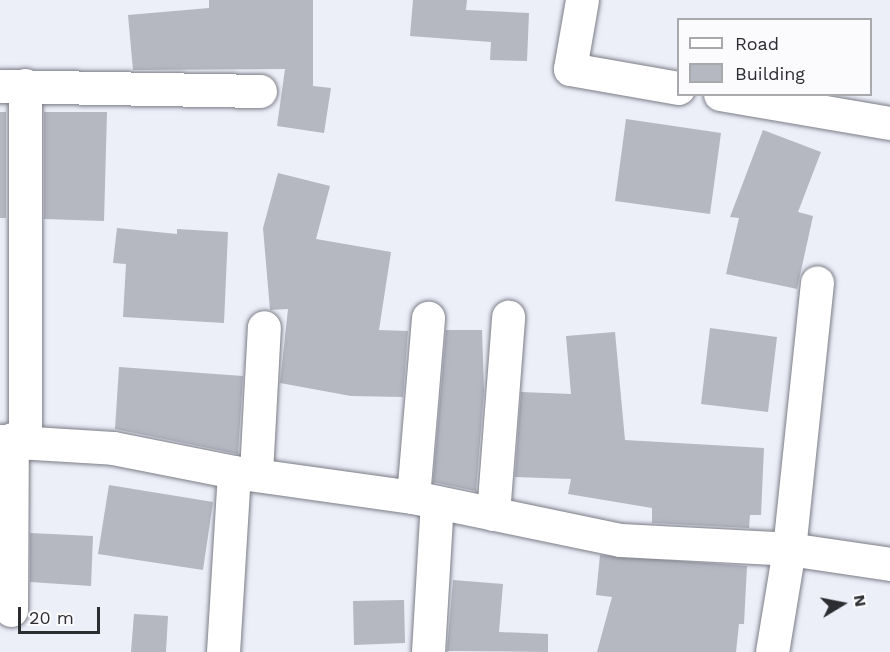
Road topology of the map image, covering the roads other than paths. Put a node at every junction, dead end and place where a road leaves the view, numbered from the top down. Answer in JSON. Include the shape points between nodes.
{"nodes":[{"id":1,"x":582,"y":0,"type":"edge"},
{"id":2,"x":12,"y":85,"type":"edge"},
{"id":3,"x":677,"y":87,"type":"edge"},
{"id":4,"x":260,"y":91,"type":"dead end"},
{"id":5,"x":732,"y":96,"type":"edge"},
{"id":6,"x":890,"y":123,"type":"edge"},
{"id":7,"x":818,"y":282,"type":"dead end"},
{"id":8,"x":508,"y":317,"type":"dead end"},
{"id":9,"x":428,"y":318,"type":"dead end"},
{"id":10,"x":264,"y":327,"type":"dead end"},
{"id":11,"x":12,"y":440,"type":"edge"},
{"id":12,"x":245,"y":472,"type":"junction"},
{"id":13,"x":425,"y":500,"type":"junction"},
{"id":14,"x":493,"y":514,"type":"junction"},
{"id":15,"x":789,"y":549,"type":"junction"},
{"id":16,"x":890,"y":564,"type":"edge"},
{"id":17,"x":10,"y":610,"type":"dead end"},
{"id":18,"x":223,"y":652,"type":"edge"},
{"id":19,"x":428,"y":652,"type":"edge"},
{"id":20,"x":772,"y":652,"type":"edge"}],
"edges":[{"from":1,"to":3,"type":"street","via":[[570,69]]},
{"from":2,"to":4,"type":"street"},
{"from":2,"to":11,"type":"street"},
{"from":5,"to":6,"type":"street"},
{"from":7,"to":15,"type":"street"},
{"from":8,"to":14,"type":"street"},
{"from":9,"to":13,"type":"street"},
{"from":10,"to":12,"type":"street"},
{"from":11,"to":12,"type":"street","via":[[113,448]]},
{"from":11,"to":17,"type":"street"},
{"from":12,"to":13,"type":"street"},
{"from":12,"to":18,"type":"street"},
{"from":13,"to":14,"type":"street"},
{"from":13,"to":19,"type":"street"},
{"from":14,"to":15,"type":"street","via":[[620,540]]},
{"from":15,"to":16,"type":"street"},
{"from":15,"to":20,"type":"street"}]}
